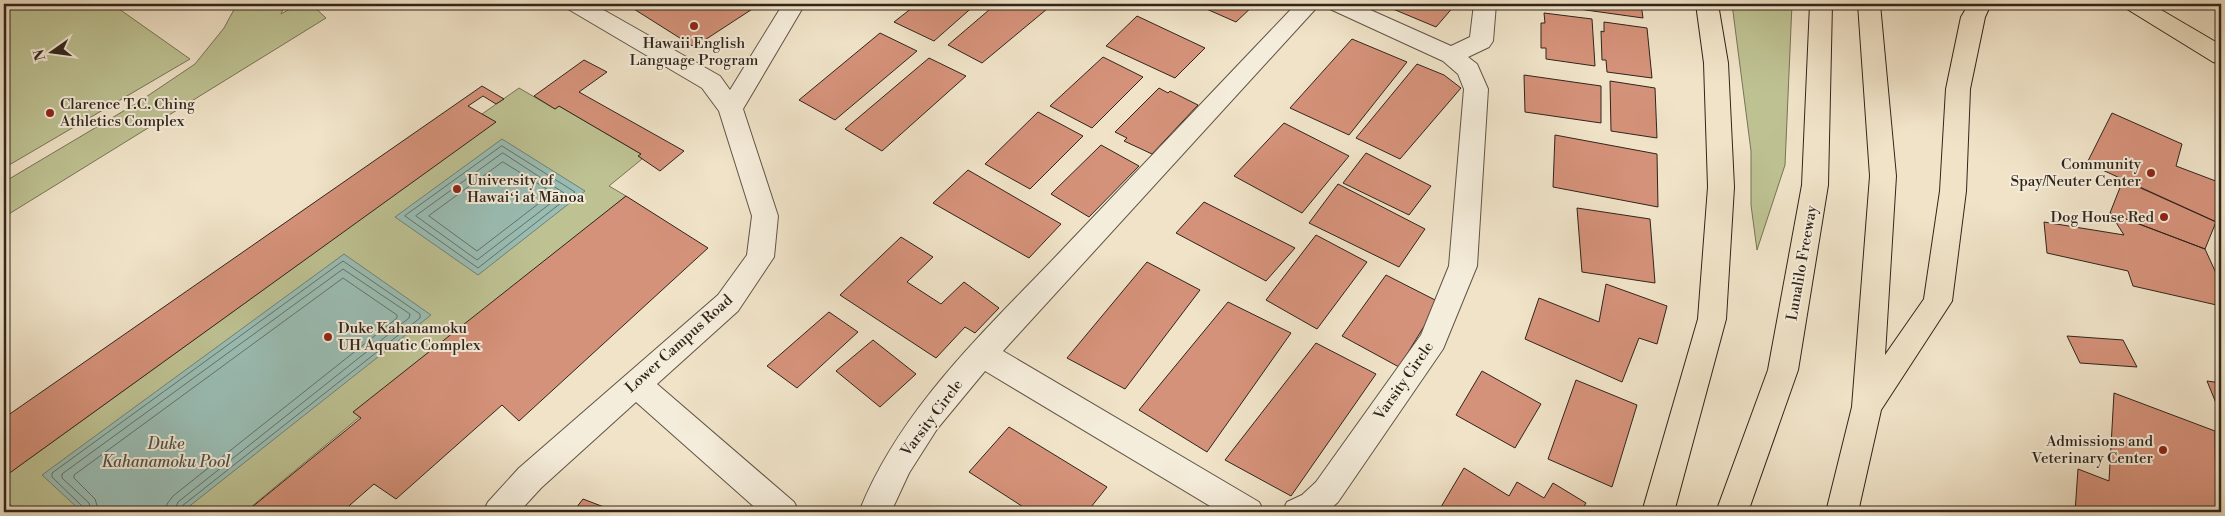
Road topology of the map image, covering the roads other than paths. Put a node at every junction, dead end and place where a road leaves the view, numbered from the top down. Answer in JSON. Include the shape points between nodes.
{"nodes":[{"id":1,"x":576,"y":4,"type":"edge"},
{"id":2,"x":794,"y":4,"type":"edge"},
{"id":3,"x":1309,"y":4,"type":"edge"},
{"id":4,"x":1338,"y":4,"type":"edge"},
{"id":5,"x":1485,"y":4,"type":"edge"},
{"id":6,"x":1707,"y":4,"type":"edge"},
{"id":7,"x":1821,"y":4,"type":"edge"},
{"id":8,"x":1869,"y":4,"type":"edge"},
{"id":9,"x":1980,"y":4,"type":"edge"},
{"id":10,"x":2135,"y":4,"type":"edge"},
{"id":11,"x":2169,"y":4,"type":"edge"},
{"id":12,"x":2221,"y":34,"type":"edge"},
{"id":13,"x":1451,"y":55,"type":"junction"},
{"id":14,"x":2221,"y":56,"type":"edge"},
{"id":15,"x":730,"y":109,"type":"junction"},
{"id":16,"x":982,"y":354,"type":"junction"},
{"id":17,"x":636,"y":384,"type":"junction"},
{"id":18,"x":1867,"y":407,"type":"junction"},
{"id":19,"x":499,"y":512,"type":"edge"},
{"id":20,"x":783,"y":512,"type":"edge"},
{"id":21,"x":875,"y":512,"type":"edge"},
{"id":22,"x":1248,"y":512,"type":"edge"},
{"id":23,"x":1298,"y":512,"type":"edge"},
{"id":24,"x":1658,"y":512,"type":"edge"},
{"id":25,"x":1732,"y":512,"type":"edge"},
{"id":26,"x":1842,"y":512,"type":"edge"}],
"edges":[{"from":1,"to":15,"type":"street","name":"Lower Campus Road","via":[[711,82]]},
{"from":2,"to":15,"type":"street"},
{"from":3,"to":16,"type":"street","name":"Varsity Circle"},
{"from":4,"to":13,"type":"street","name":"Varsity Circle"},
{"from":5,"to":13,"type":"street","via":[[1481,41]]},
{"from":6,"to":24,"type":"main road","via":[[1716,63],[1721,178],[1713,309]]},
{"from":7,"to":25,"type":"main road","name":"Lunalilo Freeway","via":[[1815,185],[1785,360]]},
{"from":8,"to":18,"type":"main road","via":[[1883,176]]},
{"from":9,"to":18,"type":"main road","via":[[1973,17],[1958,89],[1953,191],[1938,301]]},
{"from":10,"to":14,"type":"main road"},
{"from":11,"to":12,"type":"main road"},
{"from":13,"to":23,"type":"street","name":"Varsity Circle","via":[[1468,70],[1476,89],[1462,266],[1433,341],[1327,492],[1313,505]]},
{"from":15,"to":17,"type":"street","name":"Lower Campus Road","via":[[765,216],[760,257],[728,303]]},
{"from":16,"to":21,"type":"street","name":"Varsity Circle","via":[[926,420],[897,464]]},
{"from":16,"to":22,"type":"street"},
{"from":17,"to":19,"type":"street","name":"Lower Campus Road","via":[[530,478]]},
{"from":17,"to":20,"type":"street"},
{"from":18,"to":26,"type":"main road"}]}
